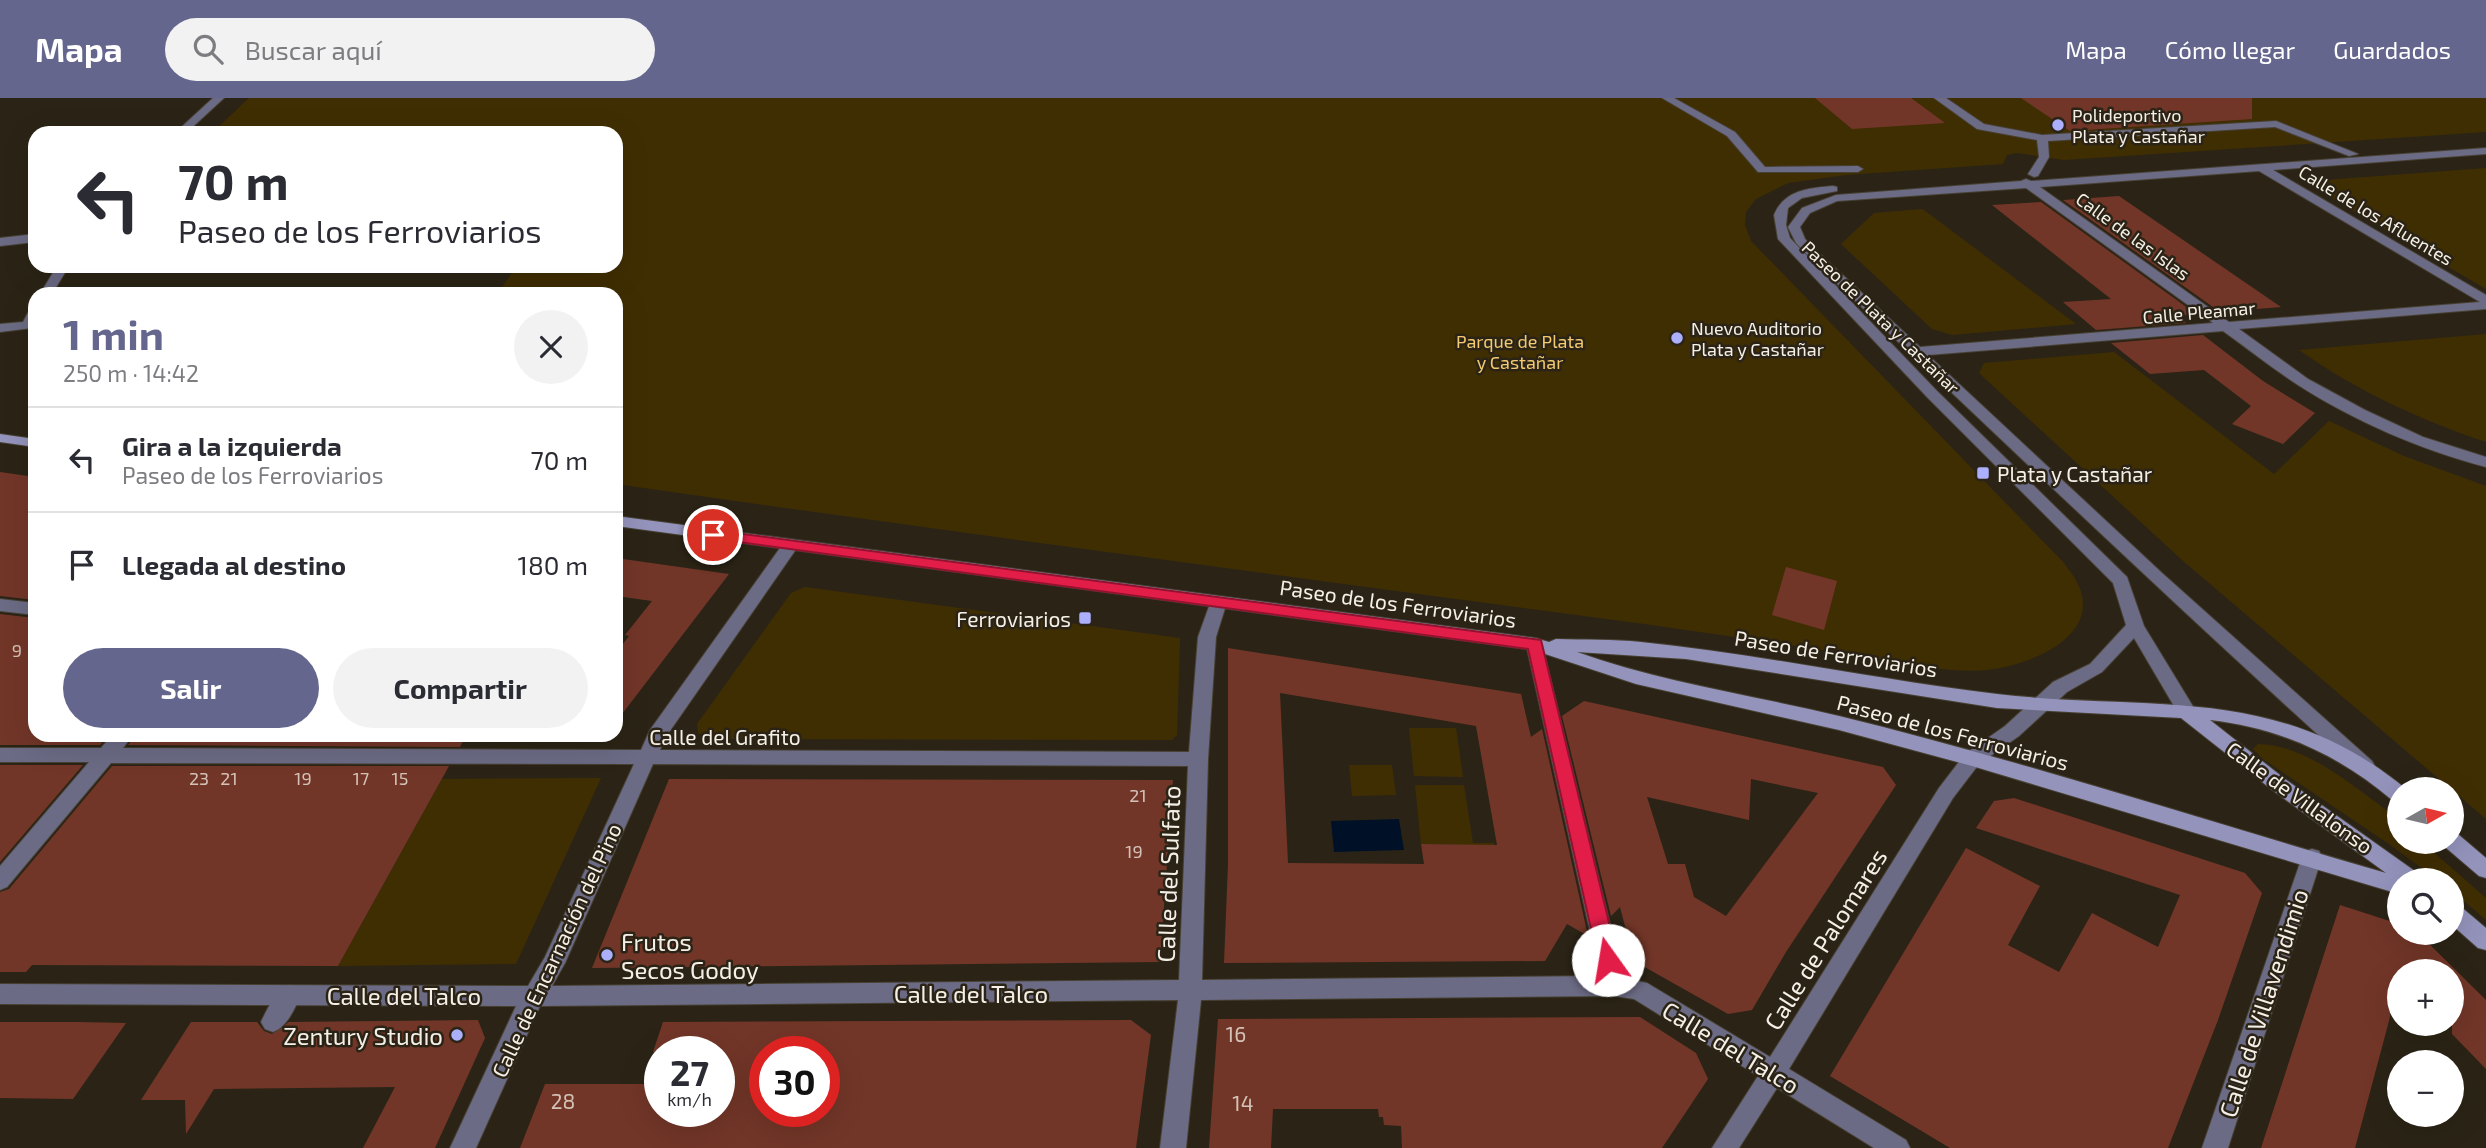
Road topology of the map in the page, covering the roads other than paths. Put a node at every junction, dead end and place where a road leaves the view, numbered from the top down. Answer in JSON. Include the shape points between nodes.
{"nodes":[{"id":1,"x":219,"y":98,"type":"edge"},
{"id":2,"x":1667,"y":98,"type":"edge"},
{"id":3,"x":1939,"y":98,"type":"edge"},
{"id":4,"x":188,"y":126,"type":"edge"},
{"id":5,"x":2042,"y":138,"type":"junction"},
{"id":6,"x":2486,"y":145,"type":"edge"},
{"id":7,"x":2486,"y":151,"type":"edge"},
{"id":8,"x":2353,"y":154,"type":"junction"},
{"id":9,"x":2249,"y":160,"type":"junction"},
{"id":10,"x":2262,"y":168,"type":"junction"},
{"id":11,"x":1858,"y":169,"type":"dead end"},
{"id":12,"x":2031,"y":179,"type":"junction"},
{"id":13,"x":28,"y":239,"type":"edge"},
{"id":14,"x":0,"y":242,"type":"edge"},
{"id":15,"x":2486,"y":302,"type":"edge"},
{"id":16,"x":28,"y":324,"type":"edge"},
{"id":17,"x":2225,"y":327,"type":"junction"},
{"id":18,"x":0,"y":328,"type":"edge"},
{"id":19,"x":1914,"y":352,"type":"junction"},
{"id":20,"x":0,"y":438,"type":"edge"},
{"id":21,"x":28,"y":442,"type":"edge"},
{"id":22,"x":2486,"y":462,"type":"edge"},
{"id":23,"x":623,"y":522,"type":"edge"},
{"id":24,"x":791,"y":545,"type":"junction"},
{"id":25,"x":1218,"y":602,"type":"junction"},
{"id":26,"x":0,"y":605,"type":"edge"},
{"id":27,"x":28,"y":608,"type":"edge"},
{"id":28,"x":2135,"y":626,"type":"junction"},
{"id":29,"x":1535,"y":644,"type":"junction"},
{"id":30,"x":2041,"y":703,"type":"junction"},
{"id":31,"x":2188,"y":713,"type":"junction"},
{"id":32,"x":117,"y":742,"type":"edge"},
{"id":33,"x":0,"y":755,"type":"edge"},
{"id":34,"x":107,"y":755,"type":"junction"},
{"id":35,"x":646,"y":759,"type":"junction"},
{"id":36,"x":1198,"y":759,"type":"junction"},
{"id":37,"x":1972,"y":759,"type":"junction"},
{"id":38,"x":2368,"y":768,"type":"junction"},
{"id":39,"x":2387,"y":785,"type":"edge"},
{"id":40,"x":2464,"y":851,"type":"edge"},
{"id":41,"x":2312,"y":857,"type":"junction"},
{"id":42,"x":2395,"y":868,"type":"edge"},
{"id":43,"x":2486,"y":870,"type":"edge"},
{"id":44,"x":0,"y":881,"type":"edge"},
{"id":45,"x":2387,"y":881,"type":"edge"},
{"id":46,"x":2464,"y":922,"type":"edge"},
{"id":47,"x":2486,"y":941,"type":"edge"},
{"id":48,"x":1614,"y":986,"type":"junction"},
{"id":49,"x":1190,"y":991,"type":"junction"},
{"id":50,"x":0,"y":994,"type":"edge"},
{"id":51,"x":290,"y":995,"type":"junction"},
{"id":52,"x":532,"y":996,"type":"junction"},
{"id":53,"x":273,"y":1022,"type":"dead end"},
{"id":54,"x":1772,"y":1073,"type":"junction"},
{"id":55,"x":463,"y":1148,"type":"edge"},
{"id":56,"x":1173,"y":1148,"type":"edge"},
{"id":57,"x":1725,"y":1148,"type":"edge"},
{"id":58,"x":1897,"y":1148,"type":"edge"},
{"id":59,"x":2215,"y":1148,"type":"edge"}],
"edges":[{"from":1,"to":4,"type":"street"},
{"from":2,"to":11,"type":"street","via":[[1731,134],[1762,170]]},
{"from":3,"to":5,"type":"street","via":[[1982,127]]},
{"from":5,"to":8,"type":"street","via":[[2276,124]]},
{"from":5,"to":12,"type":"street","via":[[2044,157]]},
{"from":6,"to":8,"type":"street","name":"Paseo de Plata y Castañar"},
{"from":7,"to":10,"type":"street","name":"Paseo de Plata y Castañar"},
{"from":8,"to":9,"type":"street","name":"Paseo de Plata y Castañar"},
{"from":9,"to":10,"type":"street","name":"Calle de los Afluentes"},
{"from":9,"to":12,"type":"street","name":"Paseo de Plata y Castañar"},
{"from":10,"to":12,"type":"street","name":"Paseo de Plata y Castañar"},
{"from":10,"to":15,"type":"street","name":"Calle de los Afluentes"},
{"from":12,"to":17,"type":"street","name":"Calle de las Islas"},
{"from":12,"to":19,"type":"street","name":"Paseo de Plata y Castañar","via":[[1836,198],[1818,203],[1797,218],[1794,227],[1800,240]]},
{"from":12,"to":28,"type":"street","name":"Paseo de Plata y Castañar","via":[[2016,175],[1827,190],[1787,201],[1778,211],[1777,223],[1798,257],[2121,582]]},
{"from":13,"to":14,"type":"street"},
{"from":15,"to":17,"type":"street","name":"Calle Pleamar"},
{"from":16,"to":18,"type":"street"},
{"from":17,"to":19,"type":"street","name":"Calle Pleamar"},
{"from":17,"to":22,"type":"street","name":"Calle de las Islas","via":[[2342,404],[2418,439]]},
{"from":19,"to":38,"type":"street","name":"Paseo de Plata y Castañar","via":[[2221,639]]},
{"from":20,"to":21,"type":"main road"},
{"from":23,"to":24,"type":"main road","name":"Paseo de los Ferroviarios"},
{"from":24,"to":25,"type":"main road","name":"Paseo de los Ferroviarios"},
{"from":24,"to":35,"type":"street","name":"Calle de Encarnación del Pino","via":[[657,736]]},
{"from":25,"to":29,"type":"main road","name":"Paseo de los Ferroviarios"},
{"from":25,"to":36,"type":"street","name":"Calle del Sulfato","via":[[1207,637]]},
{"from":26,"to":27,"type":"street"},
{"from":28,"to":30,"type":"street","via":[[2096,668]]},
{"from":28,"to":31,"type":"street","name":"Paseo de Plata y Castañar"},
{"from":29,"to":30,"type":"main road","name":"Paseo de Ferroviarios","via":[[1640,648],[1999,701]]},
{"from":29,"to":37,"type":"main road","name":"Paseo de los Ferroviarios","via":[[1636,678],[1839,723]]},
{"from":29,"to":48,"type":"street"},
{"from":30,"to":31,"type":"main road"},
{"from":30,"to":37,"type":"street"},
{"from":31,"to":38,"type":"main road","via":[[2285,729]]},
{"from":31,"to":42,"type":"main road","name":"Calle de Villalonso"},
{"from":32,"to":34,"type":"street"},
{"from":33,"to":34,"type":"street","name":"Calle del Grafito"},
{"from":34,"to":35,"type":"street","name":"Calle del Grafito"},
{"from":34,"to":44,"type":"street"},
{"from":35,"to":36,"type":"street","name":"Calle del Grafito"},
{"from":35,"to":52,"type":"street","name":"Calle de Encarnación del Pino","via":[[554,963]]},
{"from":36,"to":49,"type":"street","name":"Calle del Sulfato"},
{"from":37,"to":41,"type":"main road","name":"Paseo de los Ferroviarios"},
{"from":37,"to":54,"type":"street","name":"Calle de Palomares","via":[[1945,793]]},
{"from":38,"to":39,"type":"main road"},
{"from":40,"to":43,"type":"main road"},
{"from":41,"to":45,"type":"main road","name":"Paseo de los Ferroviarios"},
{"from":41,"to":59,"type":"street","name":"Calle de Villavendimio"},
{"from":46,"to":47,"type":"main road"},
{"from":48,"to":49,"type":"street","name":"Calle del Talco"},
{"from":48,"to":54,"type":"street","name":"Calle del Talco","via":[[1639,990]]},
{"from":49,"to":52,"type":"street","name":"Calle del Talco"},
{"from":49,"to":56,"type":"street","name":"Calle del Sulfato"},
{"from":50,"to":51,"type":"street","name":"Calle del Talco"},
{"from":51,"to":52,"type":"street","name":"Calle del Talco"},
{"from":51,"to":53,"type":"street"},
{"from":52,"to":55,"type":"street","name":"Calle de Encarnación del Pino"},
{"from":54,"to":57,"type":"street","name":"Calle de Palomares"},
{"from":54,"to":58,"type":"street","name":"Calle del Talco"}]}
